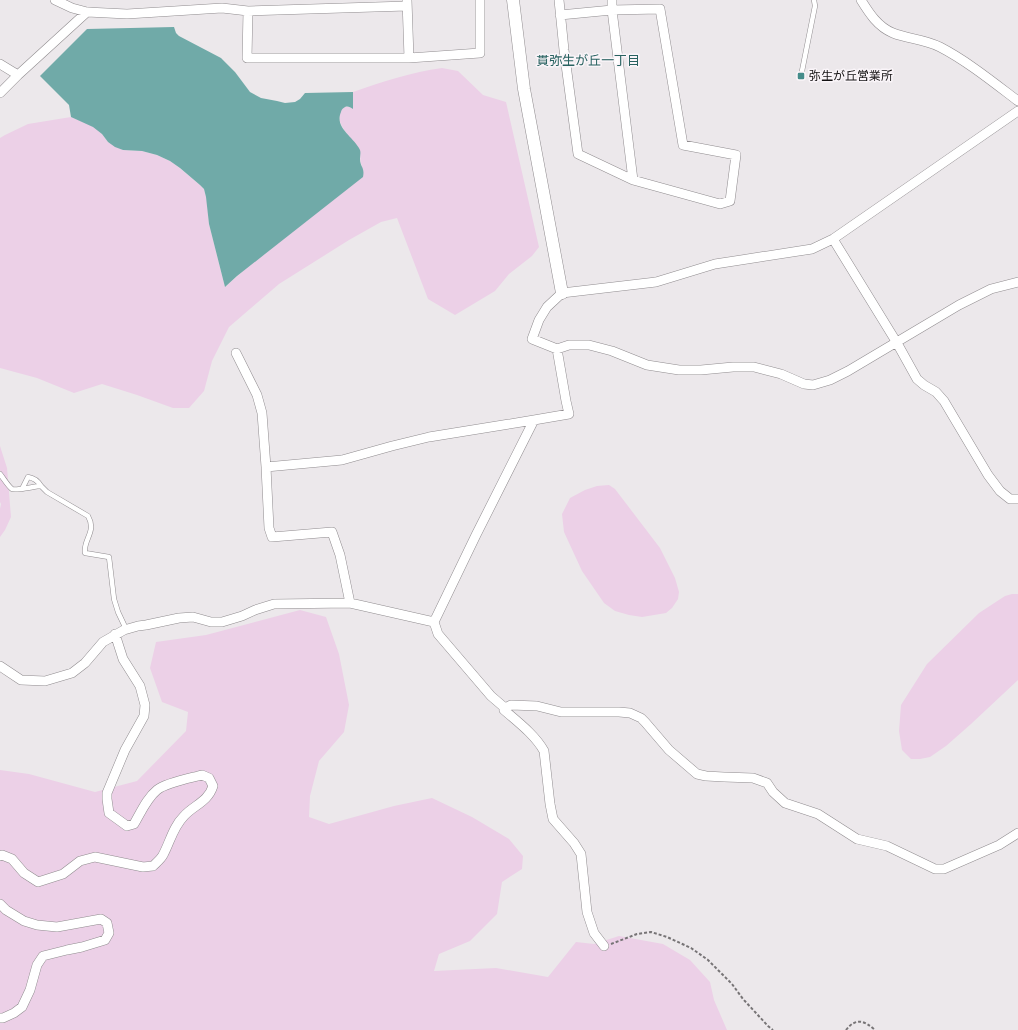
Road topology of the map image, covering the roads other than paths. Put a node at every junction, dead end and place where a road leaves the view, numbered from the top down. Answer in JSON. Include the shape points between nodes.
{"nodes":[{"id":1,"x":55,"y":0,"type":"edge"},
{"id":2,"x":480,"y":0,"type":"edge"},
{"id":3,"x":513,"y":0,"type":"edge"},
{"id":4,"x":559,"y":0,"type":"edge"},
{"id":5,"x":612,"y":0,"type":"edge"},
{"id":6,"x":814,"y":0,"type":"edge"},
{"id":7,"x":861,"y":0,"type":"edge"},
{"id":8,"x":407,"y":3,"type":"edge"},
{"id":9,"x":222,"y":4,"type":"edge"},
{"id":10,"x":612,"y":10,"type":"junction"},
{"id":11,"x":248,"y":11,"type":"junction"},
{"id":12,"x":86,"y":12,"type":"junction"},
{"id":13,"x":560,"y":15,"type":"junction"},
{"id":14,"x":409,"y":58,"type":"junction"},
{"id":15,"x":0,"y":64,"type":"edge"},
{"id":16,"x":18,"y":75,"type":"junction"},
{"id":17,"x":801,"y":76,"type":"dead end"},
{"id":18,"x":0,"y":93,"type":"edge"},
{"id":19,"x":1018,"y":101,"type":"edge"},
{"id":20,"x":1018,"y":111,"type":"edge"},
{"id":21,"x":633,"y":180,"type":"junction"},
{"id":22,"x":833,"y":239,"type":"junction"},
{"id":23,"x":1018,"y":282,"type":"edge"},
{"id":24,"x":562,"y":293,"type":"junction"},
{"id":25,"x":896,"y":343,"type":"junction"},
{"id":26,"x":557,"y":349,"type":"junction"},
{"id":27,"x":236,"y":353,"type":"dead end"},
{"id":28,"x":534,"y":420,"type":"junction"},
{"id":29,"x":266,"y":467,"type":"junction"},
{"id":30,"x":0,"y":474,"type":"edge"},
{"id":31,"x":41,"y":486,"type":"junction"},
{"id":32,"x":22,"y":489,"type":"junction"},
{"id":33,"x":1018,"y":499,"type":"edge"},
{"id":34,"x":350,"y":604,"type":"junction"},
{"id":35,"x":434,"y":622,"type":"junction"},
{"id":36,"x":126,"y":629,"type":"junction"},
{"id":37,"x":115,"y":634,"type":"junction"},
{"id":38,"x":0,"y":666,"type":"edge"},
{"id":39,"x":505,"y":708,"type":"junction"},
{"id":40,"x":1018,"y":833,"type":"edge"},
{"id":41,"x":0,"y":856,"type":"edge"},
{"id":42,"x":0,"y":904,"type":"edge"},
{"id":43,"x":604,"y":946,"type":"road end"},
{"id":44,"x":0,"y":1018,"type":"edge"}],
"edges":[{"from":1,"to":12,"type":"street"},
{"from":2,"to":14,"type":"street","via":[[480,53]]},
{"from":3,"to":24,"type":"street","via":[[524,89]]},
{"from":4,"to":13,"type":"street"},
{"from":5,"to":10,"type":"street"},
{"from":6,"to":17,"type":"lane"},
{"from":7,"to":19,"type":"street","via":[[882,27],[893,33],[939,46]]},
{"from":8,"to":11,"type":"street"},
{"from":8,"to":14,"type":"street"},
{"from":9,"to":11,"type":"street"},
{"from":9,"to":12,"type":"street","via":[[127,14]]},
{"from":10,"to":13,"type":"street"},
{"from":10,"to":21,"type":"street"},
{"from":10,"to":21,"type":"street","via":[[660,8],[683,145],[736,155],[730,201],[720,204]]},
{"from":11,"to":14,"type":"street","via":[[247,58]]},
{"from":12,"to":16,"type":"street"},
{"from":13,"to":21,"type":"street","via":[[578,154]]},
{"from":15,"to":16,"type":"street"},
{"from":16,"to":18,"type":"street"},
{"from":20,"to":22,"type":"street"},
{"from":22,"to":24,"type":"street","via":[[812,249],[715,264],[656,282]]},
{"from":22,"to":25,"type":"street"},
{"from":23,"to":25,"type":"street","via":[[991,289],[959,305]]},
{"from":24,"to":26,"type":"street","via":[[547,306],[532,339]]},
{"from":25,"to":26,"type":"street","via":[[848,371],[813,385],[754,367],[679,370],[647,365],[589,345],[569,345]]},
{"from":25,"to":33,"type":"street","via":[[917,379],[936,392],[944,402],[1000,491],[1010,499]]},
{"from":26,"to":28,"type":"street","via":[[569,414]]},
{"from":27,"to":29,"type":"street","via":[[257,395],[262,413]]},
{"from":28,"to":29,"type":"street","via":[[429,437],[342,460]]},
{"from":28,"to":35,"type":"street"},
{"from":29,"to":34,"type":"street","via":[[269,528],[272,537],[332,532],[340,555]]},
{"from":30,"to":32,"type":"lane","via":[[12,489]]},
{"from":31,"to":32,"type":"lane"},
{"from":31,"to":32,"type":"lane","via":[[38,481],[28,477]]},
{"from":31,"to":36,"type":"lane","via":[[88,516],[92,528],[84,549],[85,553],[109,557],[114,599]]},
{"from":34,"to":35,"type":"street"},
{"from":34,"to":36,"type":"street","via":[[274,604],[222,622],[193,617],[179,618]]},
{"from":35,"to":39,"type":"street","via":[[438,634],[491,696]]},
{"from":36,"to":37,"type":"street"},
{"from":37,"to":38,"type":"street","via":[[103,642],[85,663],[72,673],[45,681],[21,680]]},
{"from":37,"to":41,"type":"street","via":[[123,659],[140,686],[145,705],[144,716],[125,750],[107,793],[109,813],[127,826],[134,824],[147,801],[158,789],[202,774],[209,778],[213,786],[211,792],[203,802],[184,816],[173,831],[162,856],[153,866],[144,867],[95,857],[80,861],[63,874],[38,882],[24,873],[12,859]]},
{"from":39,"to":40,"type":"street","via":[[511,705],[537,706],[561,712],[630,713],[641,718],[669,750],[697,774],[753,778],[767,783],[785,803],[818,814],[857,839],[887,846],[935,869],[944,869],[999,845]]},
{"from":39,"to":43,"type":"street","via":[[504,710],[530,733],[544,751],[553,819],[581,854],[588,912],[594,932]]},
{"from":42,"to":44,"type":"street","via":[[6,910],[37,925],[57,927],[101,919],[107,923],[109,933],[105,940],[43,956],[37,965],[22,1007]]}]}
